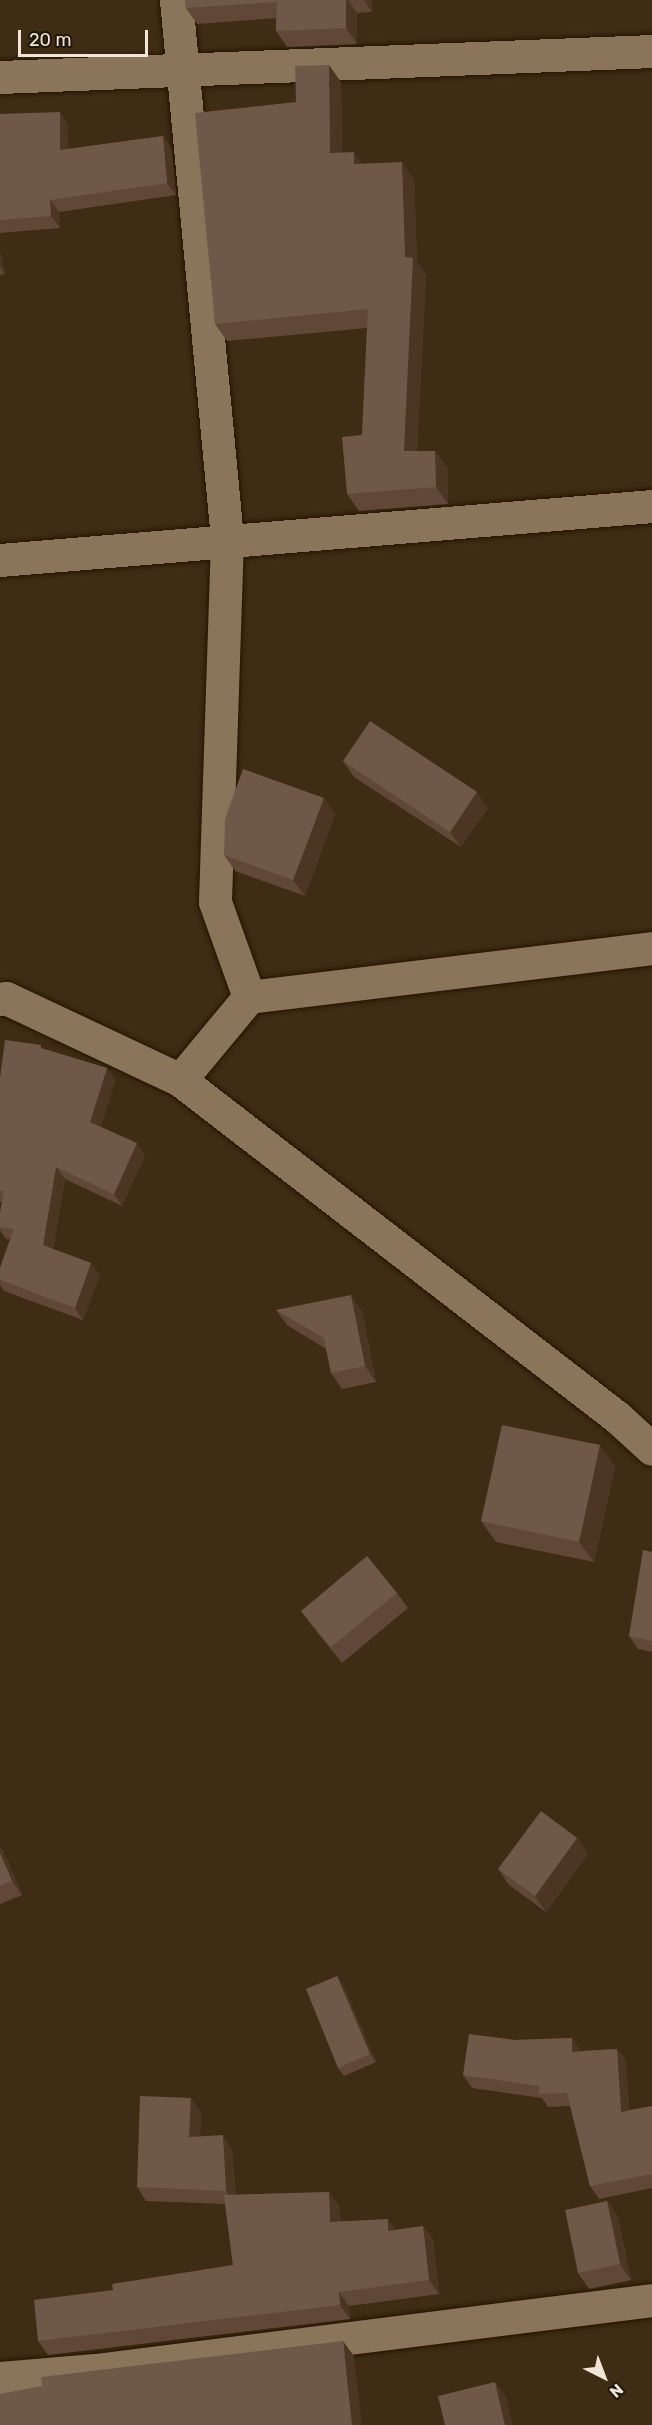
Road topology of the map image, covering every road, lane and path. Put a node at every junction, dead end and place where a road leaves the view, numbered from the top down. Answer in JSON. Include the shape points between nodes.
{"nodes":[{"id":1,"x":176,"y":0,"type":"edge"},
{"id":2,"x":652,"y":51,"type":"edge"},
{"id":3,"x":184,"y":67,"type":"junction"},
{"id":4,"x":0,"y":77,"type":"edge"},
{"id":5,"x":652,"y":506,"type":"edge"},
{"id":6,"x":227,"y":539,"type":"junction"},
{"id":7,"x":0,"y":560,"type":"edge"},
{"id":8,"x":652,"y":948,"type":"edge"},
{"id":9,"x":249,"y":998,"type":"junction"},
{"id":10,"x":0,"y":999,"type":"edge"},
{"id":11,"x":180,"y":1080,"type":"junction"},
{"id":12,"x":652,"y":1414,"type":"edge"},
{"id":13,"x":617,"y":1417,"type":"junction"},
{"id":14,"x":652,"y":1449,"type":"edge"},
{"id":15,"x":652,"y":2300,"type":"edge"},
{"id":16,"x":0,"y":2378,"type":"edge"}],
"edges":[{"from":1,"to":3,"type":"street"},
{"from":2,"to":3,"type":"street"},
{"from":3,"to":4,"type":"street"},
{"from":3,"to":6,"type":"street"},
{"from":5,"to":6,"type":"street"},
{"from":6,"to":7,"type":"street"},
{"from":6,"to":9,"type":"street","via":[[215,902]]},
{"from":8,"to":9,"type":"street"},
{"from":9,"to":11,"type":"street"},
{"from":10,"to":11,"type":"street","via":[[6,998]]},
{"from":11,"to":13,"type":"street"},
{"from":12,"to":13,"type":"street"},
{"from":13,"to":14,"type":"street"},
{"from":15,"to":16,"type":"street","via":[[95,2370]]}]}
